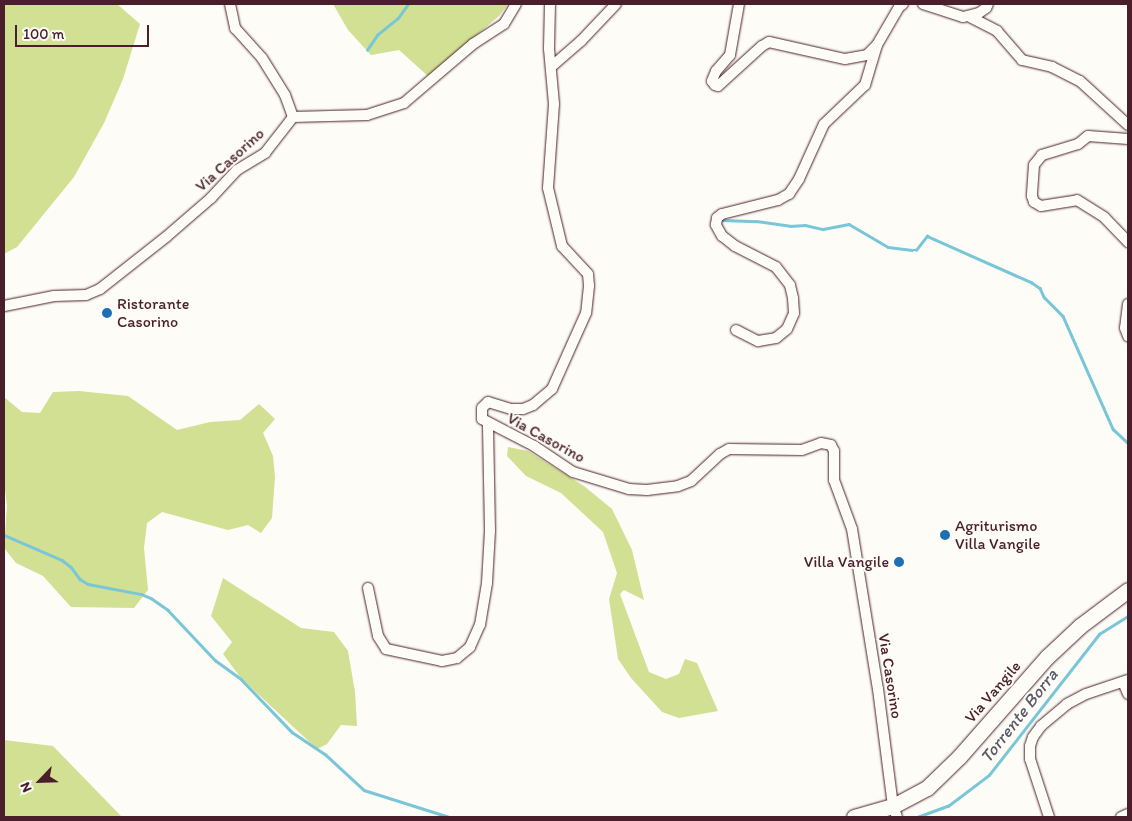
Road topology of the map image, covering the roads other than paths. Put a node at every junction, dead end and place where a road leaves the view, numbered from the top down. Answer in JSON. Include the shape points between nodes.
{"nodes":[{"id":1,"x":230,"y":4,"type":"edge"},
{"id":2,"x":516,"y":4,"type":"edge"},
{"id":3,"x":550,"y":4,"type":"edge"},
{"id":4,"x":616,"y":4,"type":"edge"},
{"id":5,"x":738,"y":4,"type":"edge"},
{"id":6,"x":903,"y":4,"type":"edge"},
{"id":7,"x":922,"y":4,"type":"edge"},
{"id":8,"x":988,"y":4,"type":"edge"},
{"id":9,"x":968,"y":16,"type":"junction"},
{"id":10,"x":877,"y":45,"type":"junction"},
{"id":11,"x":551,"y":66,"type":"junction"},
{"id":12,"x":293,"y":117,"type":"junction"},
{"id":13,"x":1128,"y":125,"type":"edge"},
{"id":14,"x":1128,"y":139,"type":"edge"},
{"id":15,"x":1128,"y":242,"type":"edge"},
{"id":16,"x":1128,"y":304,"type":"edge"},
{"id":17,"x":4,"y":306,"type":"edge"},
{"id":18,"x":736,"y":330,"type":"dead end"},
{"id":19,"x":1128,"y":336,"type":"edge"},
{"id":20,"x":488,"y":424,"type":"junction"},
{"id":21,"x":368,"y":588,"type":"dead end"},
{"id":22,"x":1128,"y":590,"type":"edge"},
{"id":23,"x":1125,"y":681,"type":"edge"},
{"id":24,"x":1128,"y":694,"type":"edge"},
{"id":25,"x":895,"y":812,"type":"edge"},
{"id":26,"x":1128,"y":814,"type":"edge"},
{"id":27,"x":854,"y":817,"type":"edge"},
{"id":28,"x":1049,"y":817,"type":"edge"},
{"id":29,"x":1121,"y":817,"type":"edge"}],
"edges":[{"from":1,"to":12,"type":"street","via":[[235,28],[262,58],[285,95]]},
{"from":2,"to":12,"type":"street","via":[[504,24],[473,44],[404,104],[367,116]]},
{"from":3,"to":11,"type":"street","name":"Via Casorino"},
{"from":4,"to":11,"type":"street","via":[[581,41]]},
{"from":5,"to":10,"type":"street","via":[[730,55],[712,81],[718,86],[769,42],[845,59],[867,55]]},
{"from":6,"to":10,"type":"street"},
{"from":7,"to":9,"type":"street","via":[[945,13]]},
{"from":8,"to":9,"type":"street"},
{"from":9,"to":13,"type":"street","via":[[997,31],[1022,60],[1052,67],[1080,81]]},
{"from":10,"to":18,"type":"street","via":[[865,85],[824,124],[789,194],[717,218],[716,225],[722,236],[776,267],[790,285],[793,298],[794,313],[787,329],[776,338],[758,341]]},
{"from":11,"to":20,"type":"street","name":"Via Casorino","via":[[554,104],[548,188],[562,246],[588,274],[586,313],[552,389],[523,409],[488,402],[481,413]]},
{"from":12,"to":17,"type":"street","name":"Via Casorino","via":[[265,153],[237,170],[211,198],[100,289],[86,295],[54,296]]},
{"from":14,"to":15,"type":"street","via":[[1088,136],[1078,144],[1042,156],[1034,165],[1032,196],[1034,202],[1041,206],[1077,200],[1104,217]]},
{"from":16,"to":19,"type":"street","via":[[1125,328]]},
{"from":20,"to":21,"type":"street","via":[[490,531],[487,583],[480,625],[470,647],[457,658],[442,661],[386,649],[378,636]]},
{"from":20,"to":25,"type":"street","name":"Via Casorino","via":[[534,446],[573,472],[629,489],[655,490],[691,481],[729,449],[802,450],[821,443],[831,445],[834,480],[852,530]]},
{"from":22,"to":25,"type":"street","name":"Via Vangile","via":[[1080,626],[1047,657],[936,780]]},
{"from":23,"to":24,"type":"street"},
{"from":23,"to":28,"type":"street","via":[[1067,704],[1033,737],[1030,759]]},
{"from":25,"to":27,"type":"street","name":"Via Vangile"},
{"from":26,"to":29,"type":"street"}]}
